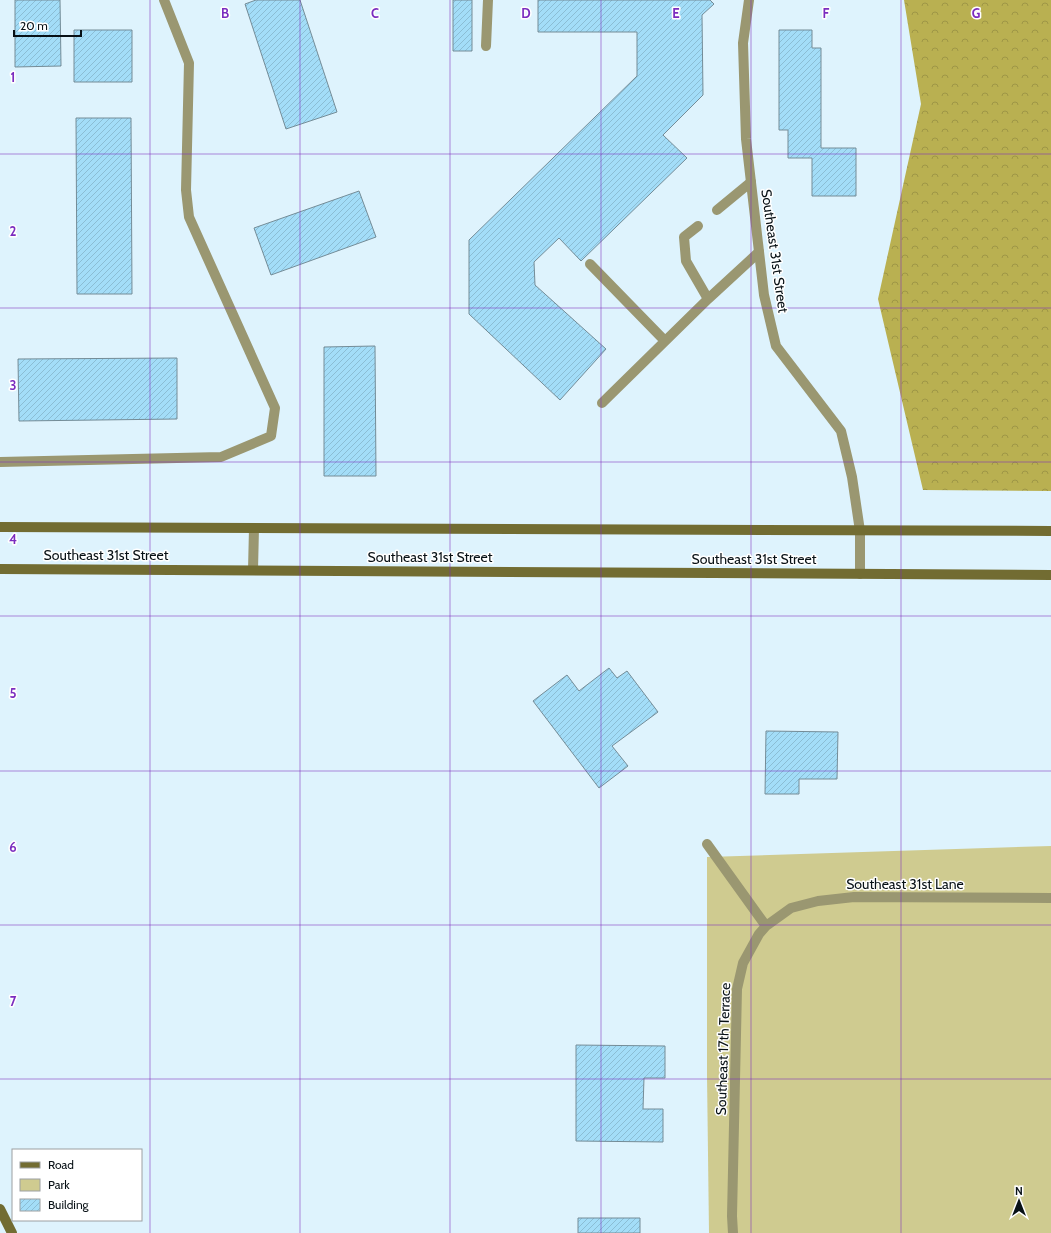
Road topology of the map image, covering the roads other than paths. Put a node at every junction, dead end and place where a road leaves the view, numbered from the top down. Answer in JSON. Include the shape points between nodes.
{"nodes":[{"id":1,"x":164,"y":0,"type":"edge"},
{"id":2,"x":488,"y":0,"type":"edge"},
{"id":3,"x":749,"y":0,"type":"edge"},
{"id":4,"x":486,"y":46,"type":"dead end"},
{"id":5,"x":751,"y":182,"type":"junction"},
{"id":6,"x":717,"y":210,"type":"dead end"},
{"id":7,"x":698,"y":226,"type":"dead end"},
{"id":8,"x":759,"y":252,"type":"junction"},
{"id":9,"x":590,"y":264,"type":"dead end"},
{"id":10,"x":708,"y":299,"type":"junction"},
{"id":11,"x":665,"y":341,"type":"junction"},
{"id":12,"x":602,"y":403,"type":"dead end"},
{"id":13,"x":0,"y":462,"type":"edge"},
{"id":14,"x":0,"y":527,"type":"edge"},
{"id":15,"x":254,"y":528,"type":"junction"},
{"id":16,"x":860,"y":530,"type":"junction"},
{"id":17,"x":1051,"y":531,"type":"edge"},
{"id":18,"x":0,"y":569,"type":"edge"},
{"id":19,"x":253,"y":570,"type":"junction"},
{"id":20,"x":860,"y":574,"type":"junction"},
{"id":21,"x":1051,"y":574,"type":"edge"},
{"id":22,"x":707,"y":844,"type":"dead end"},
{"id":23,"x":1051,"y":898,"type":"edge"},
{"id":24,"x":766,"y":926,"type":"junction"},
{"id":25,"x":0,"y":1209,"type":"edge"},
{"id":26,"x":12,"y":1233,"type":"edge"},
{"id":27,"x":733,"y":1233,"type":"edge"}],
"edges":[{"from":1,"to":13,"type":"street","via":[[189,63],[186,190],[189,217],[275,408],[271,436],[221,457]]},
{"from":2,"to":4,"type":"street"},
{"from":3,"to":5,"type":"street","name":"Southeast 31st Street","via":[[743,43],[746,139]]},
{"from":5,"to":6,"type":"street"},
{"from":5,"to":8,"type":"street","name":"Southeast 31st Street"},
{"from":7,"to":10,"type":"street","via":[[684,237],[686,261]]},
{"from":8,"to":10,"type":"street"},
{"from":8,"to":16,"type":"street","name":"Southeast 31st Street","via":[[764,295],[776,346],[841,431],[852,477]]},
{"from":9,"to":11,"type":"street"},
{"from":10,"to":11,"type":"street"},
{"from":11,"to":12,"type":"street"},
{"from":14,"to":15,"type":"main road","name":"Southeast 31st Street"},
{"from":15,"to":16,"type":"main road","name":"Southeast 31st Street"},
{"from":15,"to":19,"type":"street"},
{"from":16,"to":17,"type":"main road","name":"Southeast 31st Street"},
{"from":16,"to":20,"type":"street","name":"Southeast 31st Street"},
{"from":18,"to":19,"type":"main road","name":"Southeast 31st Street"},
{"from":19,"to":20,"type":"main road","name":"Southeast 31st Street"},
{"from":20,"to":21,"type":"main road","name":"Southeast 31st Street"},
{"from":22,"to":24,"type":"street"},
{"from":23,"to":24,"type":"street","name":"Southeast 31st Lane","via":[[839,898],[791,908]]},
{"from":24,"to":27,"type":"street","name":"Southeast 17th Terrace","via":[[743,963],[737,989]]},
{"from":25,"to":26,"type":"main road"}]}
